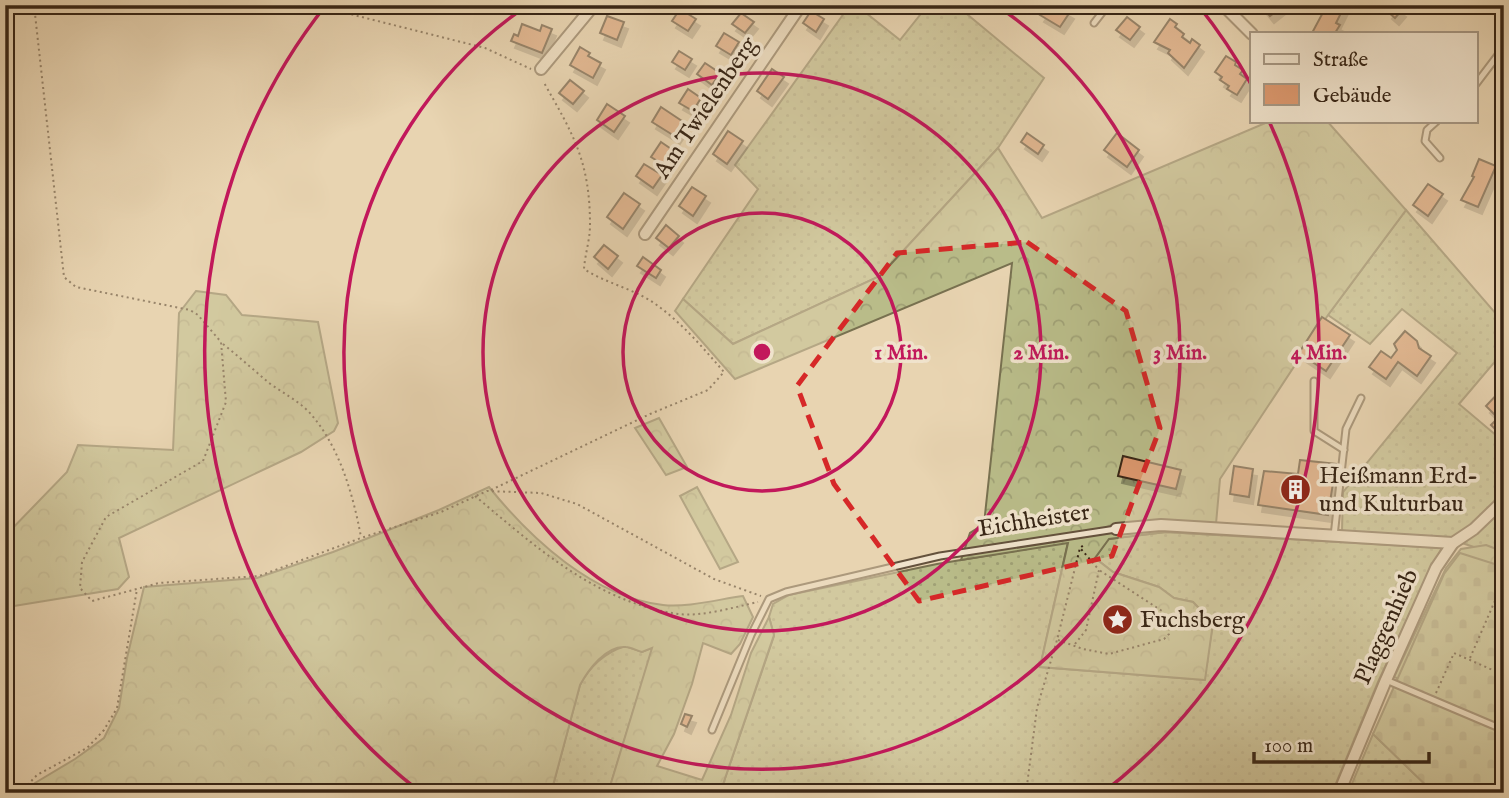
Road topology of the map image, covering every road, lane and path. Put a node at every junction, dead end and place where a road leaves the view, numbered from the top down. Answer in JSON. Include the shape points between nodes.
{"nodes":[{"id":1,"x":34,"y":5,"type":"edge"},
{"id":2,"x":314,"y":5,"type":"edge"},
{"id":3,"x":594,"y":5,"type":"edge"},
{"id":4,"x":801,"y":5,"type":"edge"},
{"id":5,"x":1108,"y":5,"type":"edge"},
{"id":6,"x":1223,"y":5,"type":"edge"},
{"id":7,"x":1094,"y":23,"type":"dead end"},
{"id":8,"x":1250,"y":32,"type":"edge"},
{"id":9,"x":1504,"y":47,"type":"edge"},
{"id":10,"x":541,"y":69,"type":"dead end"},
{"id":11,"x":1478,"y":81,"type":"edge"},
{"id":12,"x":1436,"y":122,"type":"edge"},
{"id":13,"x":1440,"y":158,"type":"dead end"},
{"id":14,"x":645,"y":234,"type":"dead end"},
{"id":15,"x":221,"y":342,"type":"junction"},
{"id":16,"x":1314,"y":381,"type":"dead end"},
{"id":17,"x":1362,"y":398,"type":"dead end"},
{"id":18,"x":1344,"y":450,"type":"junction"},
{"id":19,"x":489,"y":491,"type":"junction"},
{"id":20,"x":475,"y":496,"type":"junction"},
{"id":21,"x":1504,"y":500,"type":"edge"},
{"id":22,"x":1116,"y":529,"type":"joint"},
{"id":23,"x":1099,"y":533,"type":"junction"},
{"id":24,"x":1334,"y":536,"type":"junction"},
{"id":25,"x":361,"y":538,"type":"junction"},
{"id":26,"x":1453,"y":543,"type":"junction"},
{"id":27,"x":1080,"y":548,"type":"junction"},
{"id":28,"x":1098,"y":570,"type":"junction"},
{"id":29,"x":1504,"y":580,"type":"edge"},
{"id":30,"x":138,"y":587,"type":"junction"},
{"id":31,"x":769,"y":599,"type":"junction"},
{"id":32,"x":1057,"y":640,"type":"junction"},
{"id":33,"x":1074,"y":645,"type":"junction"},
{"id":34,"x":1469,"y":659,"type":"junction"},
{"id":35,"x":1504,"y":675,"type":"edge"},
{"id":36,"x":1386,"y":680,"type":"junction"},
{"id":37,"x":1504,"y":680,"type":"edge"},
{"id":38,"x":1504,"y":689,"type":"edge"},
{"id":39,"x":1433,"y":700,"type":"junction"},
{"id":40,"x":712,"y":730,"type":"dead end"},
{"id":41,"x":1504,"y":730,"type":"edge"},
{"id":42,"x":20,"y":793,"type":"edge"},
{"id":43,"x":1026,"y":793,"type":"edge"},
{"id":44,"x":1339,"y":793,"type":"edge"}],
"edges":[{"from":1,"to":15,"type":"path","via":[[64,277],[76,287],[190,310]]},
{"from":2,"to":19,"type":"path","via":[[485,48],[537,72],[567,121],[585,166],[590,225],[584,269],[657,306],[724,372],[708,390]]},
{"from":3,"to":10,"type":"street"},
{"from":4,"to":14,"type":"street","name":"Am Twielenberg"},
{"from":5,"to":7,"type":"lane"},
{"from":6,"to":8,"type":"street"},
{"from":9,"to":11,"type":"lane"},
{"from":12,"to":13,"type":"lane","via":[[1427,130],[1425,141]]},
{"from":15,"to":25,"type":"path","via":[[310,414],[331,444],[355,505]]},
{"from":15,"to":30,"type":"path","via":[[226,402],[203,461],[106,517],[82,562],[80,589],[92,601]]},
{"from":16,"to":18,"type":"lane","via":[[1314,431]]},
{"from":17,"to":18,"type":"lane","via":[[1346,429]]},
{"from":18,"to":24,"type":"lane"},
{"from":19,"to":20,"type":"path"},
{"from":19,"to":31,"type":"path","via":[[541,493],[577,504],[714,579]]},
{"from":20,"to":25,"type":"path"},
{"from":20,"to":31,"type":"path","via":[[591,585],[637,604],[680,614]]},
{"from":21,"to":26,"type":"street","name":"Plaggenhieb"},
{"from":22,"to":23,"type":"lane","name":"Eichheister"},
{"from":22,"to":24,"type":"street","name":"Eichheister","via":[[1161,525]]},
{"from":23,"to":27,"type":"path"},
{"from":23,"to":31,"type":"lane","name":"Eichheister","via":[[940,556]]},
{"from":24,"to":26,"type":"street","name":"Eichheister"},
{"from":25,"to":30,"type":"path","via":[[259,576]]},
{"from":26,"to":36,"type":"street","name":"Plaggenhieb","via":[[1436,568]]},
{"from":27,"to":28,"type":"path"},
{"from":27,"to":32,"type":"path"},
{"from":28,"to":33,"type":"path","via":[[1086,630]]},
{"from":28,"to":33,"type":"path","via":[[1162,611],[1169,620],[1169,634],[1109,654]]},
{"from":29,"to":34,"type":"path"},
{"from":30,"to":42,"type":"path","via":[[117,708],[87,748],[37,775]]},
{"from":31,"to":40,"type":"lane"},
{"from":32,"to":33,"type":"path"},
{"from":32,"to":43,"type":"path","via":[[1037,708]]},
{"from":34,"to":35,"type":"path"},
{"from":34,"to":39,"type":"path","via":[[1454,653]]},
{"from":36,"to":39,"type":"lane"},
{"from":36,"to":44,"type":"street","name":"Plaggenhieb"},
{"from":37,"to":38,"type":"path"},
{"from":39,"to":41,"type":"lane"}]}
